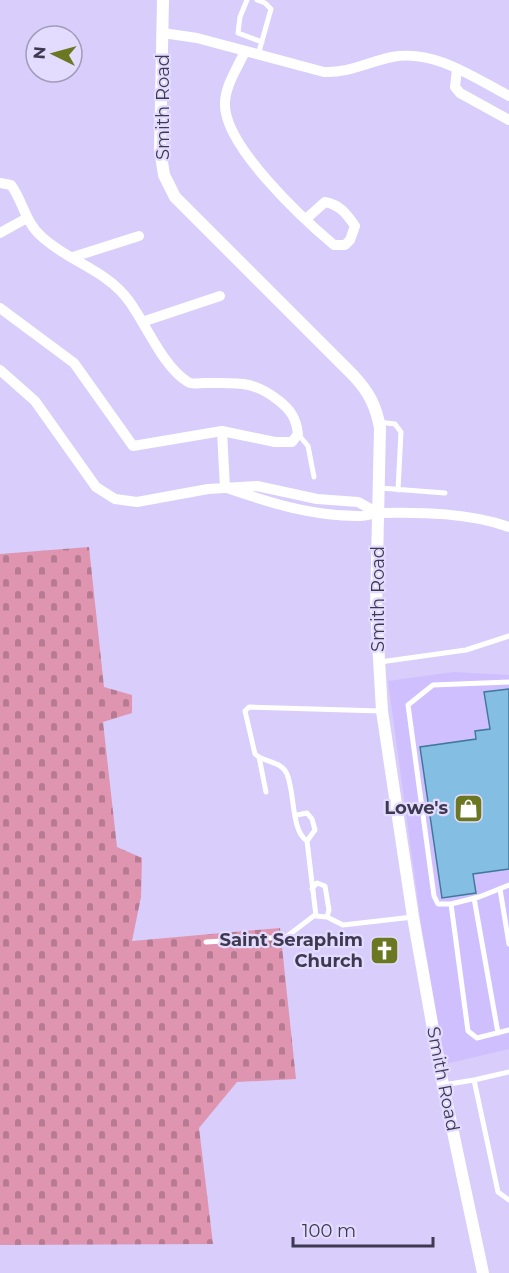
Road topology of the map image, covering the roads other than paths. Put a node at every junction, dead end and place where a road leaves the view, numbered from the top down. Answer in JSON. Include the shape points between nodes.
{"nodes":[{"id":1,"x":163,"y":0,"type":"edge"},
{"id":2,"x":247,"y":0,"type":"edge"},
{"id":3,"x":257,"y":0,"type":"edge"},
{"id":4,"x":163,"y":33,"type":"junction"},
{"id":5,"x":262,"y":42,"type":"junction"},
{"id":6,"x":245,"y":51,"type":"junction"},
{"id":7,"x":258,"y":55,"type":"junction"},
{"id":8,"x":457,"y":69,"type":"junction"},
{"id":9,"x":509,"y":96,"type":"edge"},
{"id":10,"x":509,"y":120,"type":"edge"},
{"id":11,"x":0,"y":183,"type":"edge"},
{"id":12,"x":27,"y":218,"type":"junction"},
{"id":13,"x":306,"y":219,"type":"junction"},
{"id":14,"x":0,"y":233,"type":"edge"},
{"id":15,"x":140,"y":236,"type":"dead end"},
{"id":16,"x":73,"y":258,"type":"junction"},
{"id":17,"x":220,"y":296,"type":"dead end"},
{"id":18,"x":0,"y":308,"type":"edge"},
{"id":19,"x":142,"y":322,"type":"junction"},
{"id":20,"x":0,"y":370,"type":"edge"},
{"id":21,"x":379,"y":422,"type":"junction"},
{"id":22,"x":222,"y":431,"type":"junction"},
{"id":23,"x":298,"y":434,"type":"junction"},
{"id":24,"x":314,"y":477,"type":"dead end"},
{"id":25,"x":225,"y":488,"type":"junction"},
{"id":26,"x":379,"y":488,"type":"junction"},
{"id":27,"x":399,"y":490,"type":"junction"},
{"id":28,"x":445,"y":493,"type":"dead end"},
{"id":29,"x":378,"y":513,"type":"junction"},
{"id":30,"x":509,"y":527,"type":"edge"},
{"id":31,"x":509,"y":636,"type":"edge"},
{"id":32,"x":378,"y":662,"type":"junction"},
{"id":33,"x":509,"y":682,"type":"edge"},
{"id":34,"x":382,"y":711,"type":"junction"},
{"id":35,"x":259,"y":757,"type":"junction"},
{"id":36,"x":267,"y":792,"type":"dead end"},
{"id":37,"x":297,"y":815,"type":"junction"},
{"id":38,"x":307,"y":841,"type":"junction"},
{"id":39,"x":509,"y":885,"type":"edge"},
{"id":40,"x":312,"y":889,"type":"junction"},
{"id":41,"x":500,"y":889,"type":"junction"},
{"id":42,"x":474,"y":898,"type":"junction"},
{"id":43,"x":451,"y":904,"type":"junction"},
{"id":44,"x":315,"y":915,"type":"junction"},
{"id":45,"x":327,"y":917,"type":"junction"},
{"id":46,"x":412,"y":917,"type":"junction"},
{"id":47,"x":206,"y":942,"type":"dead end"},
{"id":48,"x":509,"y":944,"type":"edge"},
{"id":49,"x":509,"y":1030,"type":"edge"},
{"id":50,"x":498,"y":1033,"type":"junction"},
{"id":51,"x":509,"y":1072,"type":"edge"},
{"id":52,"x":474,"y":1080,"type":"junction"},
{"id":53,"x":443,"y":1085,"type":"junction"},
{"id":54,"x":509,"y":1200,"type":"edge"},
{"id":55,"x":483,"y":1273,"type":"edge"}],
"edges":[{"from":1,"to":4,"type":"street","name":"Smith Road"},
{"from":2,"to":5,"type":"lane","via":[[238,33]]},
{"from":3,"to":5,"type":"lane","via":[[271,9]]},
{"from":4,"to":6,"type":"street"},
{"from":4,"to":21,"type":"street","name":"Smith Road","via":[[160,149],[164,175],[175,197],[367,390]]},
{"from":5,"to":7,"type":"lane"},
{"from":6,"to":7,"type":"street"},
{"from":6,"to":13,"type":"street","via":[[230,83],[226,118],[263,177]]},
{"from":7,"to":8,"type":"street","via":[[324,72],[342,73],[410,54]]},
{"from":8,"to":9,"type":"street"},
{"from":8,"to":10,"type":"street","via":[[454,87],[459,93]]},
{"from":11,"to":12,"type":"street","via":[[11,185]]},
{"from":12,"to":14,"type":"street"},
{"from":12,"to":16,"type":"street","via":[[41,237]]},
{"from":13,"to":13,"type":"street","via":[[334,245],[345,245],[355,226],[345,211],[325,202]]},
{"from":15,"to":16,"type":"street"},
{"from":16,"to":19,"type":"street","via":[[128,299]]},
{"from":17,"to":19,"type":"street"},
{"from":18,"to":22,"type":"street","via":[[74,363],[133,446]]},
{"from":19,"to":23,"type":"street","via":[[168,363],[190,384],[249,383],[263,389],[288,408],[296,420]]},
{"from":20,"to":25,"type":"street","via":[[35,401],[96,488],[115,499],[137,502]]},
{"from":21,"to":26,"type":"street","name":"Smith Road"},
{"from":21,"to":27,"type":"lane","via":[[395,424],[401,432]]},
{"from":22,"to":23,"type":"street","via":[[275,442],[292,442]]},
{"from":22,"to":25,"type":"street"},
{"from":23,"to":24,"type":"lane","via":[[308,446]]},
{"from":25,"to":29,"type":"street","via":[[257,486],[317,499],[358,502]]},
{"from":26,"to":27,"type":"lane"},
{"from":26,"to":29,"type":"street","name":"Smith Road"},
{"from":27,"to":28,"type":"lane"},
{"from":29,"to":30,"type":"street","via":[[474,518]]},
{"from":29,"to":32,"type":"street","name":"Smith Road"},
{"from":31,"to":32,"type":"lane","via":[[466,650]]},
{"from":32,"to":34,"type":"street","name":"Smith Road"},
{"from":33,"to":43,"type":"lane","via":[[433,685],[408,705],[434,896],[438,904]]},
{"from":34,"to":35,"type":"lane","via":[[245,707]]},
{"from":34,"to":46,"type":"street","name":"Smith Road"},
{"from":35,"to":36,"type":"lane"},
{"from":35,"to":37,"type":"lane","via":[[287,773]]},
{"from":37,"to":38,"type":"lane","via":[[298,835]]},
{"from":37,"to":38,"type":"lane","via":[[307,813],[312,819],[315,830]]},
{"from":38,"to":40,"type":"lane"},
{"from":39,"to":41,"type":"lane"},
{"from":40,"to":44,"type":"lane"},
{"from":40,"to":45,"type":"lane","via":[[317,883],[325,886]]},
{"from":41,"to":42,"type":"lane"},
{"from":41,"to":48,"type":"lane"},
{"from":42,"to":43,"type":"lane"},
{"from":42,"to":50,"type":"lane"},
{"from":43,"to":50,"type":"lane","via":[[468,1031],[477,1038]]},
{"from":44,"to":45,"type":"lane"},
{"from":44,"to":47,"type":"lane","via":[[286,937]]},
{"from":45,"to":46,"type":"lane","via":[[353,925]]},
{"from":46,"to":53,"type":"street","name":"Smith Road"},
{"from":49,"to":50,"type":"lane"},
{"from":51,"to":52,"type":"lane"},
{"from":52,"to":53,"type":"lane"},
{"from":52,"to":54,"type":"lane","via":[[498,1192]]},
{"from":53,"to":55,"type":"street","name":"Smith Road"}]}
